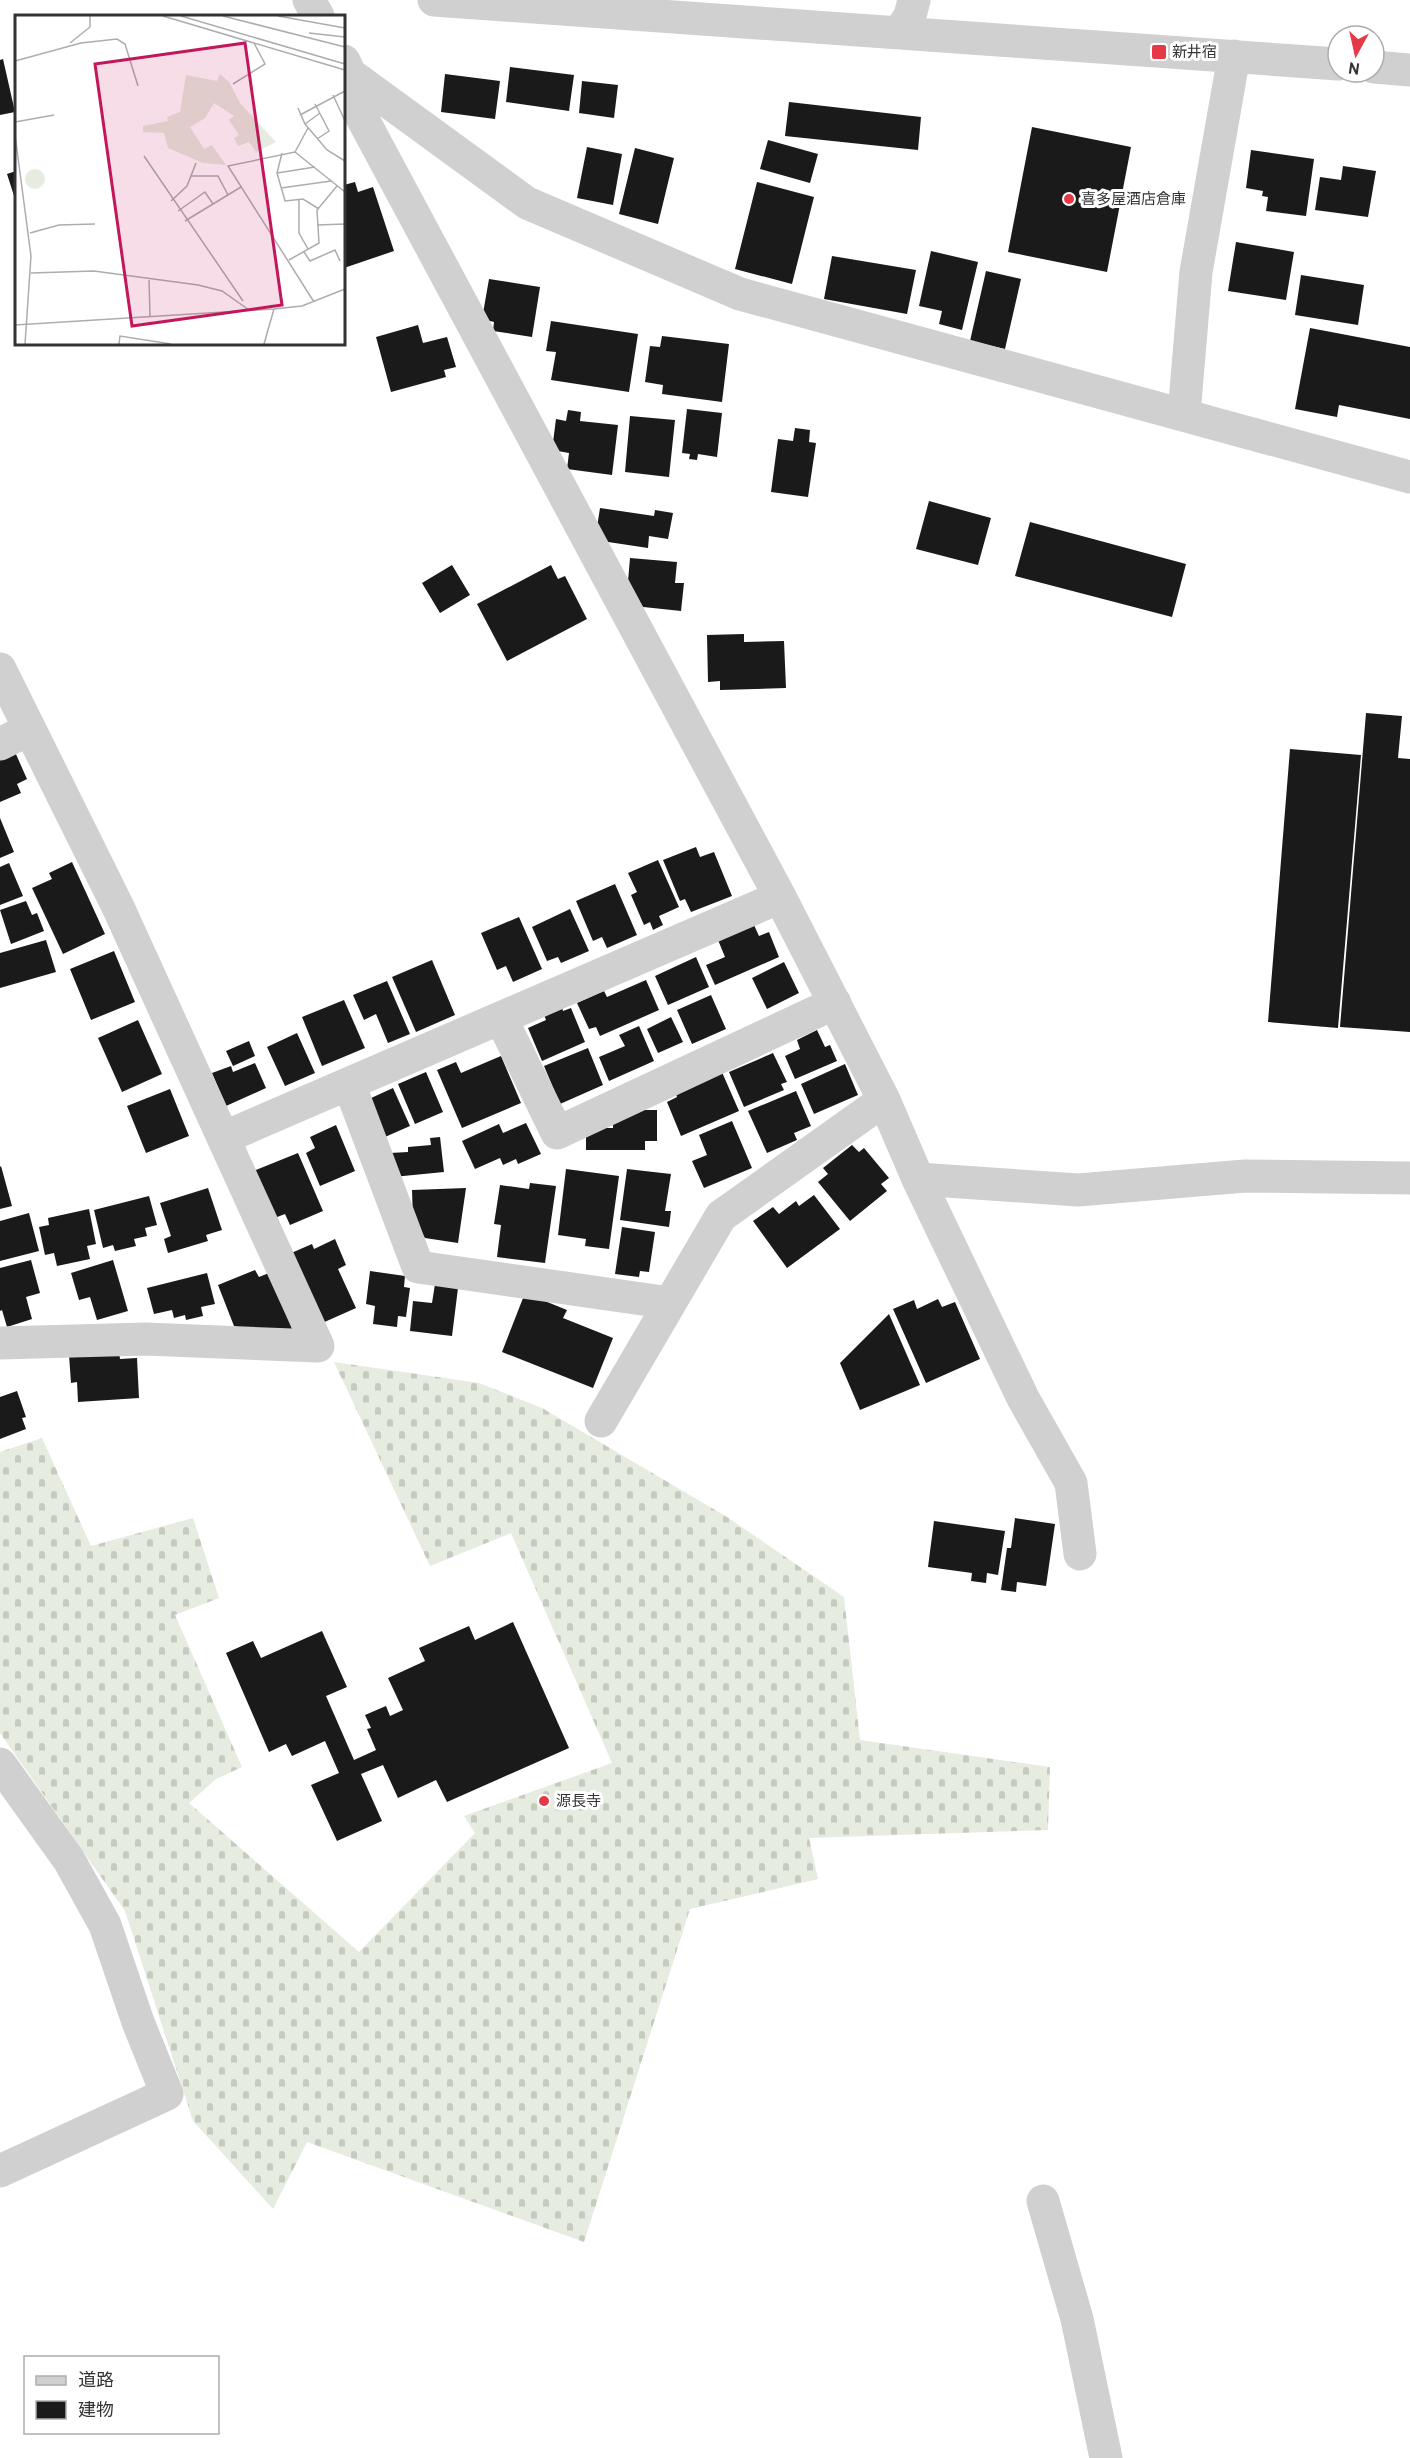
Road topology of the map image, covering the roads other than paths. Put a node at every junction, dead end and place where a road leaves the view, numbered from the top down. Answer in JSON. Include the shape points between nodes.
{"nodes":[{"id":1,"x":309,"y":0,"type":"edge"},
{"id":2,"x":434,"y":0,"type":"edge"},
{"id":3,"x":897,"y":0,"type":"edge"},
{"id":4,"x":914,"y":0,"type":"edge"},
{"id":5,"x":317,"y":15,"type":"edge"},
{"id":6,"x":899,"y":33,"type":"junction"},
{"id":7,"x":1234,"y":56,"type":"junction"},
{"id":8,"x":1326,"y":63,"type":"edge"},
{"id":9,"x":347,"y":67,"type":"edge"},
{"id":10,"x":1386,"y":68,"type":"edge"},
{"id":11,"x":1410,"y":70,"type":"edge"},
{"id":12,"x":1184,"y":414,"type":"junction"},
{"id":13,"x":1410,"y":477,"type":"edge"},
{"id":14,"x":0,"y":669,"type":"edge"},
{"id":15,"x":14,"y":737,"type":"edge"},
{"id":16,"x":780,"y":897,"type":"junction"},
{"id":17,"x":835,"y":1003,"type":"junction"},
{"id":18,"x":501,"y":1018,"type":"junction"},
{"id":19,"x":349,"y":1084,"type":"junction"},
{"id":20,"x":884,"y":1100,"type":"junction"},
{"id":21,"x":223,"y":1138,"type":"junction"},
{"id":22,"x":1410,"y":1178,"type":"edge"},
{"id":23,"x":918,"y":1179,"type":"junction"},
{"id":24,"x":670,"y":1303,"type":"junction"},
{"id":25,"x":0,"y":1343,"type":"edge"},
{"id":26,"x":601,"y":1421,"type":"dead end"},
{"id":27,"x":1080,"y":1554,"type":"dead end"},
{"id":28,"x":0,"y":1764,"type":"edge"},
{"id":29,"x":0,"y":2171,"type":"edge"},
{"id":30,"x":1042,"y":2202,"type":"dead end"},
{"id":31,"x":1106,"y":2458,"type":"edge"}],
"edges":[{"from":1,"to":5,"type":"street"},
{"from":2,"to":6,"type":"street"},
{"from":3,"to":6,"type":"street","via":[[894,14]]},
{"from":4,"to":6,"type":"street"},
{"from":6,"to":7,"type":"street"},
{"from":7,"to":8,"type":"street"},
{"from":7,"to":12,"type":"street","via":[[1196,272]]},
{"from":9,"to":12,"type":"street","via":[[527,203],[740,294]]},
{"from":9,"to":16,"type":"street","via":[[352,99]]},
{"from":10,"to":11,"type":"street"},
{"from":12,"to":13,"type":"street"},
{"from":14,"to":15,"type":"street"},
{"from":15,"to":21,"type":"street","via":[[118,907]]},
{"from":16,"to":17,"type":"street"},
{"from":16,"to":18,"type":"street"},
{"from":17,"to":18,"type":"street","via":[[557,1133]]},
{"from":17,"to":20,"type":"street"},
{"from":18,"to":19,"type":"street"},
{"from":19,"to":21,"type":"street"},
{"from":19,"to":24,"type":"street","via":[[418,1267]]},
{"from":20,"to":23,"type":"street"},
{"from":20,"to":24,"type":"street","via":[[721,1216]]},
{"from":21,"to":25,"type":"street","via":[[318,1346],[146,1339]]},
{"from":22,"to":23,"type":"street","via":[[1245,1176],[1078,1190]]},
{"from":23,"to":27,"type":"street","via":[[1023,1398],[1071,1483]]},
{"from":24,"to":26,"type":"street"},
{"from":28,"to":29,"type":"street","via":[[69,1860],[105,1925],[167,2094]]},
{"from":30,"to":31,"type":"street","via":[[1077,2319]]}]}
